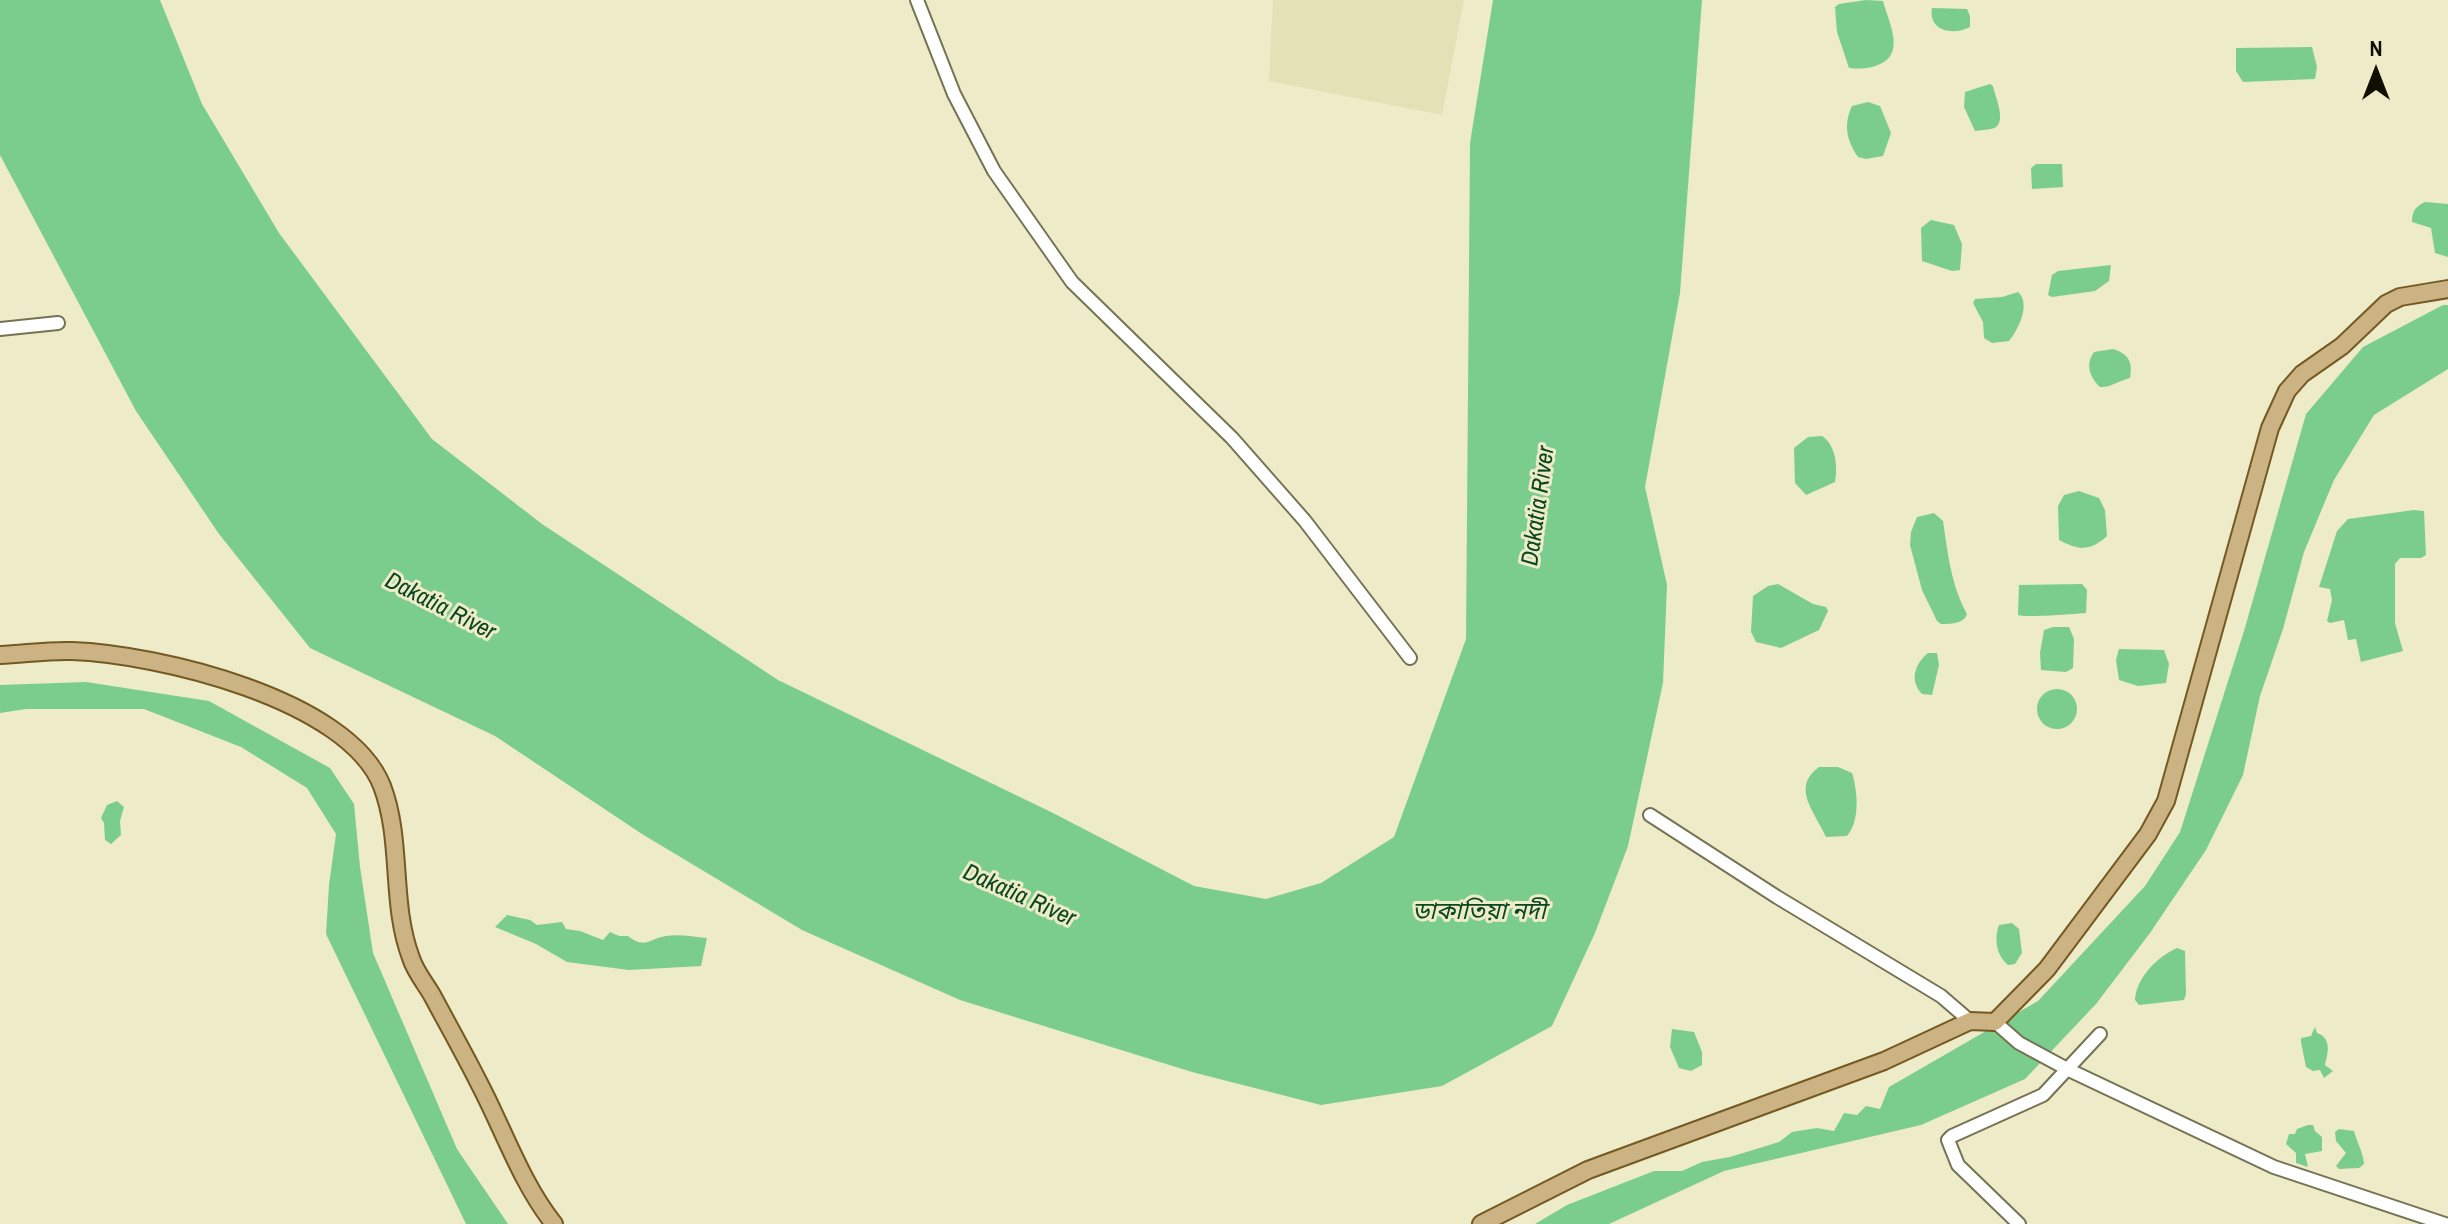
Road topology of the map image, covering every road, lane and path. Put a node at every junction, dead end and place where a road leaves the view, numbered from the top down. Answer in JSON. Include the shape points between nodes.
{"nodes":[{"id":1,"x":917,"y":0,"type":"edge"},
{"id":2,"x":2448,"y":289,"type":"edge"},
{"id":3,"x":58,"y":323,"type":"dead end"},
{"id":4,"x":0,"y":329,"type":"edge"},
{"id":5,"x":0,"y":655,"type":"edge"},
{"id":6,"x":1410,"y":658,"type":"dead end"},
{"id":7,"x":1650,"y":815,"type":"dead end"},
{"id":8,"x":1970,"y":1021,"type":"junction"},
{"id":9,"x":1995,"y":1022,"type":"junction"},
{"id":10,"x":2100,"y":1034,"type":"dead end"},
{"id":11,"x":2069,"y":1070,"type":"junction"},
{"id":12,"x":554,"y":1224,"type":"edge"},
{"id":13,"x":1481,"y":1224,"type":"edge"},
{"id":14,"x":2019,"y":1224,"type":"edge"},
{"id":15,"x":2445,"y":1224,"type":"edge"}],
"edges":[{"from":1,"to":6,"type":"street","via":[[954,94],[994,171],[1072,282],[1232,438],[1305,521]]},
{"from":2,"to":9,"type":"main road","via":[[2386,304],[2287,391],[2270,428],[2166,801],[2148,834],[2047,969]]},
{"from":3,"to":4,"type":"street"},
{"from":5,"to":12,"type":"main road","via":[[111,654],[227,679],[289,704],[369,762],[390,810],[402,929],[411,961],[539,1205]]},
{"from":7,"to":8,"type":"street","via":[[1941,996]]},
{"from":8,"to":9,"type":"main road"},
{"from":8,"to":13,"type":"main road","via":[[1884,1061],[1588,1170]]},
{"from":9,"to":11,"type":"street","via":[[2019,1043]]},
{"from":10,"to":11,"type":"street"},
{"from":11,"to":14,"type":"street","via":[[2043,1095],[1948,1140],[1958,1165]]},
{"from":11,"to":15,"type":"street","via":[[2274,1167]]}]}
